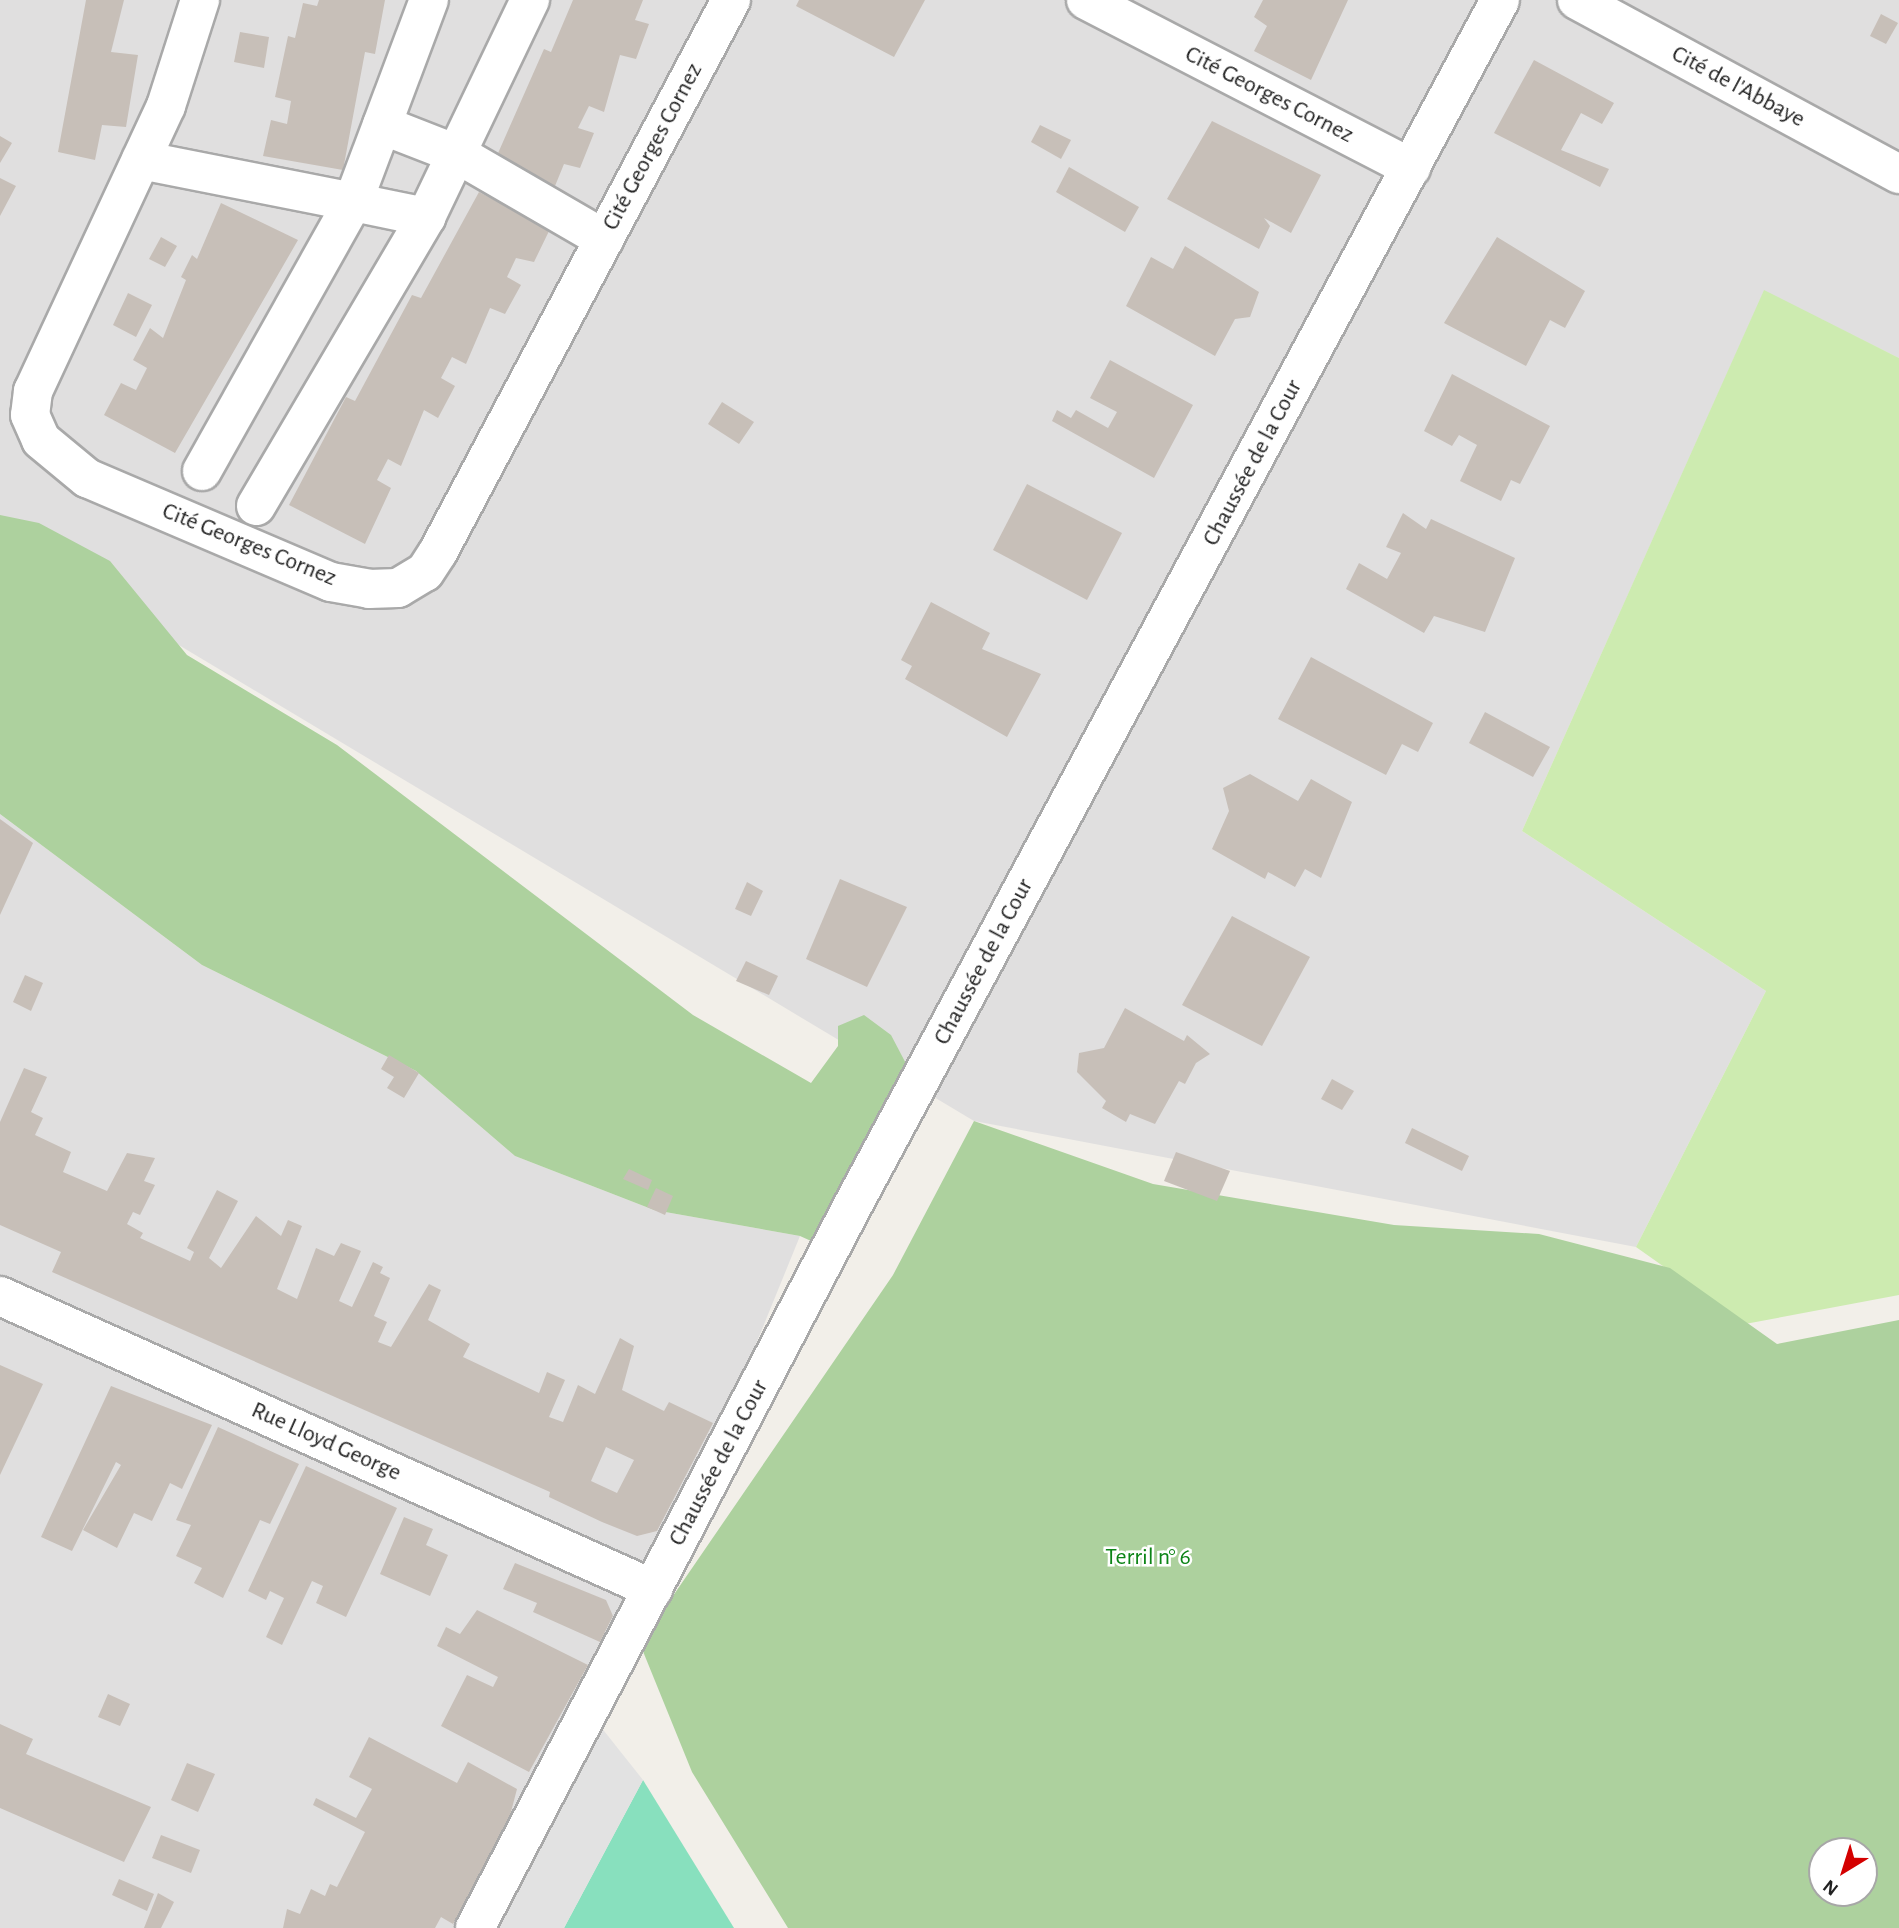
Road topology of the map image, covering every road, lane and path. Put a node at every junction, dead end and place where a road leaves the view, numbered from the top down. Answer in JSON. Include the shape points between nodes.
{"nodes":[{"id":1,"x":200,"y":0,"type":"edge"},
{"id":2,"x":429,"y":0,"type":"edge"},
{"id":3,"x":530,"y":0,"type":"edge"},
{"id":4,"x":731,"y":0,"type":"edge"},
{"id":5,"x":1086,"y":0,"type":"edge"},
{"id":6,"x":1500,"y":0,"type":"edge"},
{"id":7,"x":1577,"y":0,"type":"edge"},
{"id":8,"x":1134,"y":11,"type":"edge"},
{"id":9,"x":382,"y":125,"type":"junction"},
{"id":10,"x":459,"y":155,"type":"junction"},
{"id":11,"x":141,"y":160,"type":"junction"},
{"id":12,"x":1411,"y":169,"type":"junction"},
{"id":13,"x":1899,"y":174,"type":"edge"},
{"id":14,"x":353,"y":202,"type":"junction"},
{"id":15,"x":426,"y":217,"type":"junction"},
{"id":16,"x":604,"y":239,"type":"junction"},
{"id":17,"x":202,"y":471,"type":"dead end"},
{"id":18,"x":256,"y":506,"type":"dead end"},
{"id":19,"x":0,"y":1296,"type":"edge"},
{"id":20,"x":653,"y":1589,"type":"junction"},
{"id":21,"x":475,"y":1928,"type":"edge"}],
"edges":[{"from":1,"to":11,"type":"street","name":"Cité Georges Cornez"},
{"from":2,"to":9,"type":"street"},
{"from":3,"to":10,"type":"street"},
{"from":4,"to":16,"type":"street","name":"Cité Georges Cornez"},
{"from":5,"to":8,"type":"street","name":"Cité Georges Cornez"},
{"from":6,"to":12,"type":"street","name":"Chaussée de la Cour"},
{"from":7,"to":13,"type":"street","name":"Cité de l'Abbaye"},
{"from":8,"to":12,"type":"street","name":"Cité Georges Cornez"},
{"from":9,"to":10,"type":"street"},
{"from":9,"to":14,"type":"street"},
{"from":10,"to":15,"type":"street"},
{"from":10,"to":16,"type":"street"},
{"from":11,"to":14,"type":"street"},
{"from":11,"to":16,"type":"street","name":"Cité Georges Cornez","via":[[33,391],[30,415],[41,440],[87,478],[331,582],[356,587],[398,588],[425,572]]},
{"from":12,"to":20,"type":"street","name":"Chaussée de la Cour"},
{"from":14,"to":15,"type":"street"},
{"from":14,"to":17,"type":"street"},
{"from":15,"to":18,"type":"street"},
{"from":19,"to":20,"type":"street","name":"Rue Lloyd George"},
{"from":20,"to":21,"type":"street","name":"Chaussée de la Cour"}]}
